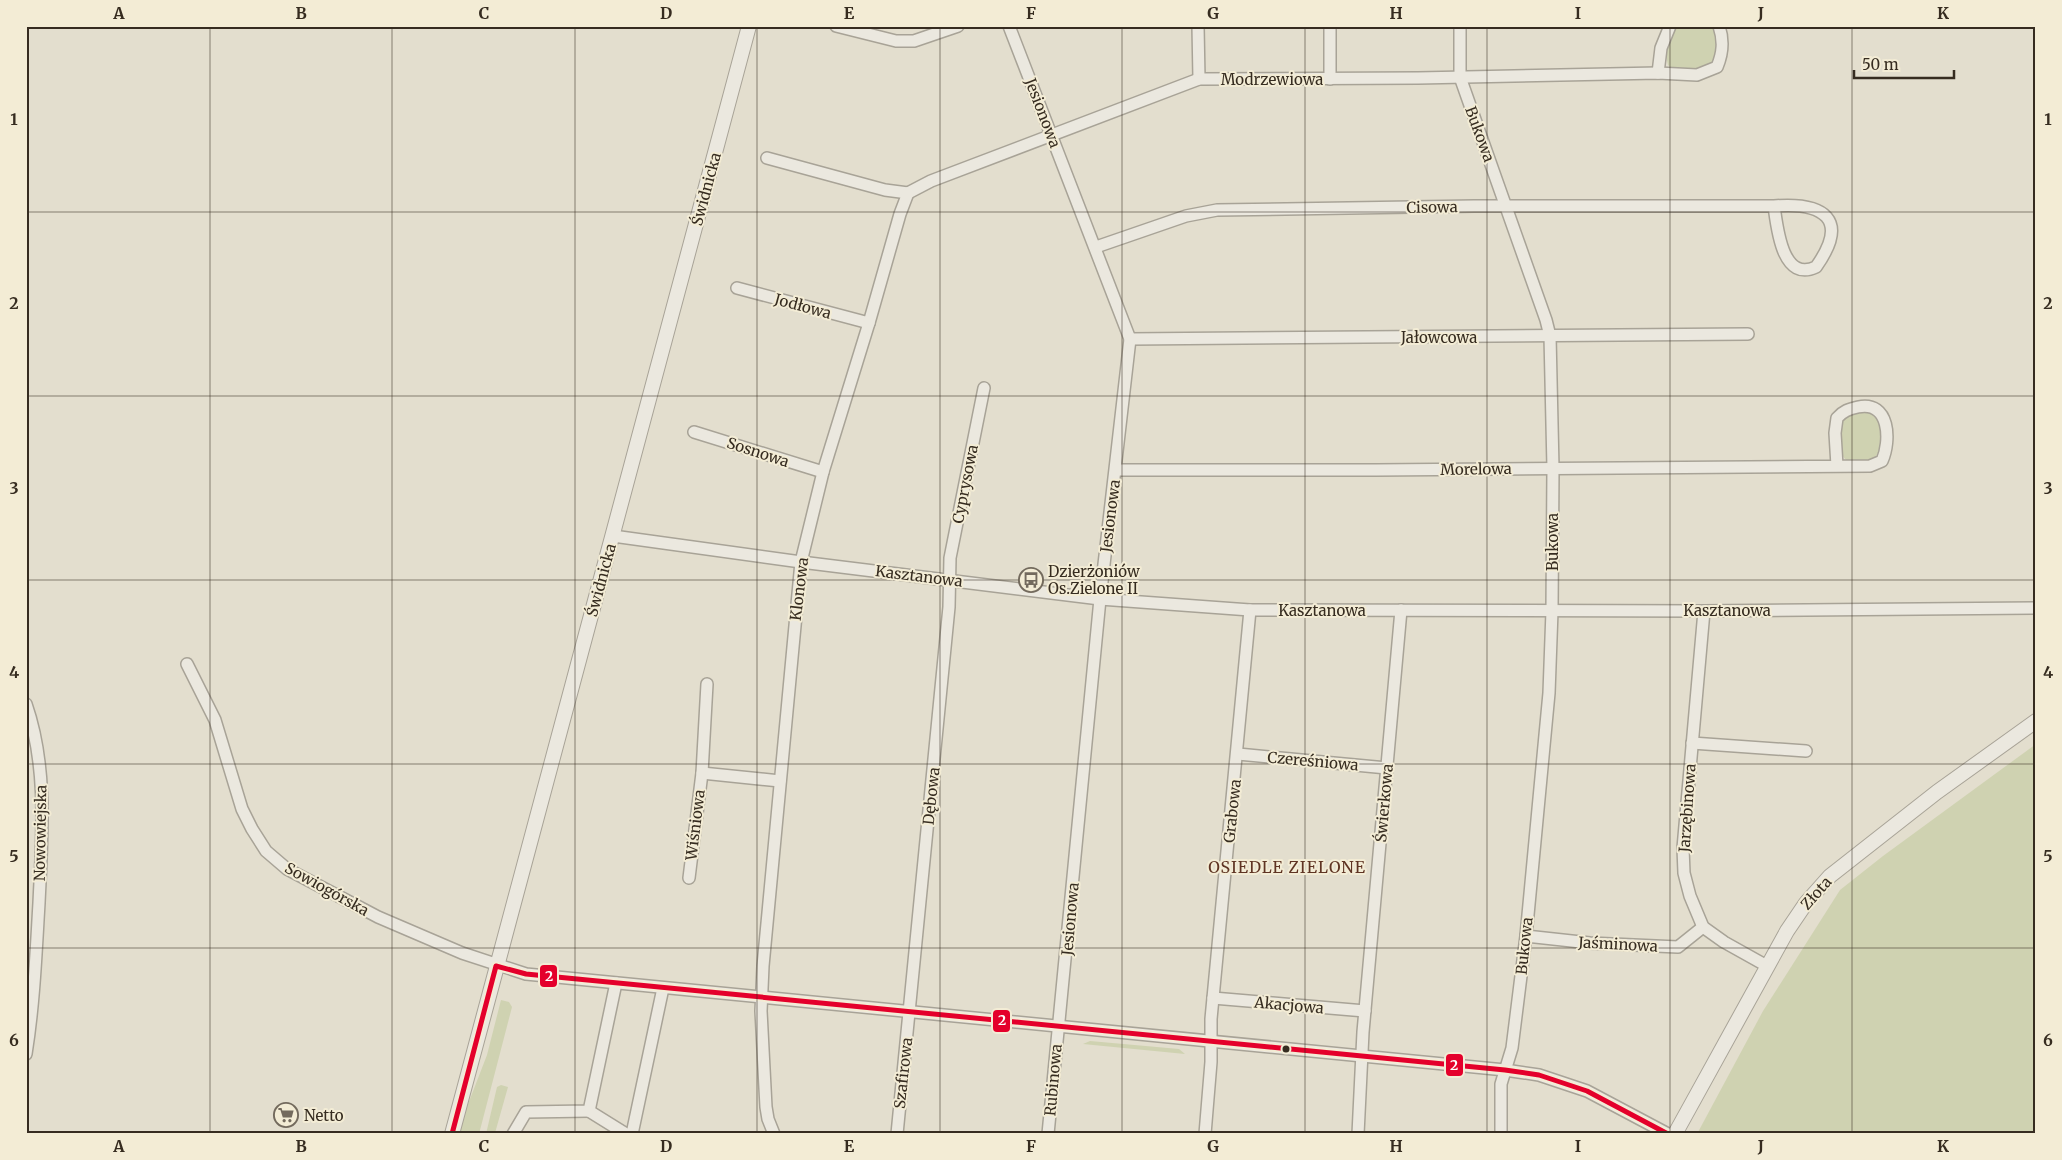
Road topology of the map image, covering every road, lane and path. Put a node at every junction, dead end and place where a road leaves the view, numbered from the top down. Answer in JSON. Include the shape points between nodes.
{"nodes":[{"id":1,"x":749,"y":26,"type":"edge"},
{"id":2,"x":836,"y":26,"type":"edge"},
{"id":3,"x":958,"y":26,"type":"edge"},
{"id":4,"x":1009,"y":26,"type":"edge"},
{"id":5,"x":1198,"y":26,"type":"edge"},
{"id":6,"x":1330,"y":26,"type":"edge"},
{"id":7,"x":1460,"y":26,"type":"edge"},
{"id":8,"x":1670,"y":26,"type":"edge"},
{"id":9,"x":1719,"y":26,"type":"edge"},
{"id":10,"x":1658,"y":73,"type":"junction"},
{"id":11,"x":1460,"y":77,"type":"junction"},
{"id":12,"x":1199,"y":78,"type":"junction"},
{"id":13,"x":1330,"y":79,"type":"junction"},
{"id":14,"x":1052,"y":135,"type":"junction"},
{"id":15,"x":767,"y":158,"type":"dead end"},
{"id":16,"x":908,"y":193,"type":"junction"},
{"id":17,"x":1506,"y":206,"type":"junction"},
{"id":18,"x":1774,"y":206,"type":"junction"},
{"id":19,"x":1096,"y":247,"type":"junction"},
{"id":20,"x":737,"y":288,"type":"dead end"},
{"id":21,"x":869,"y":323,"type":"junction"},
{"id":22,"x":1748,"y":334,"type":"dead end"},
{"id":23,"x":1550,"y":336,"type":"junction"},
{"id":24,"x":1130,"y":339,"type":"junction"},
{"id":25,"x":984,"y":388,"type":"dead end"},
{"id":26,"x":694,"y":432,"type":"dead end"},
{"id":27,"x":1837,"y":466,"type":"junction"},
{"id":28,"x":1553,"y":468,"type":"junction"},
{"id":29,"x":1116,"y":470,"type":"junction"},
{"id":30,"x":822,"y":472,"type":"junction"},
{"id":31,"x":613,"y":536,"type":"junction"},
{"id":32,"x":801,"y":562,"type":"junction"},
{"id":33,"x":949,"y":580,"type":"junction"},
{"id":34,"x":1100,"y":599,"type":"junction"},
{"id":35,"x":2036,"y":608,"type":"edge"},
{"id":36,"x":1250,"y":610,"type":"junction"},
{"id":37,"x":1401,"y":610,"type":"junction"},
{"id":38,"x":1552,"y":611,"type":"junction"},
{"id":39,"x":1704,"y":611,"type":"junction"},
{"id":40,"x":187,"y":664,"type":"dead end"},
{"id":41,"x":708,"y":684,"type":"dead end"},
{"id":42,"x":26,"y":704,"type":"edge"},
{"id":43,"x":2036,"y":721,"type":"edge"},
{"id":44,"x":1692,"y":743,"type":"junction"},
{"id":45,"x":1806,"y":751,"type":"dead end"},
{"id":46,"x":1238,"y":754,"type":"junction"},
{"id":47,"x":1387,"y":768,"type":"junction"},
{"id":48,"x":702,"y":773,"type":"junction"},
{"id":49,"x":780,"y":781,"type":"junction"},
{"id":50,"x":689,"y":878,"type":"dead end"},
{"id":51,"x":1704,"y":927,"type":"junction"},
{"id":52,"x":1526,"y":936,"type":"junction"},
{"id":53,"x":496,"y":966,"type":"junction"},
{"id":54,"x":1767,"y":966,"type":"junction"},
{"id":55,"x":616,"y":983,"type":"junction"},
{"id":56,"x":663,"y":988,"type":"junction"},
{"id":57,"x":762,"y":998,"type":"junction"},
{"id":58,"x":1213,"y":998,"type":"junction"},
{"id":59,"x":1365,"y":1011,"type":"junction"},
{"id":60,"x":909,"y":1012,"type":"junction"},
{"id":61,"x":1059,"y":1026,"type":"junction"},
{"id":62,"x":1212,"y":1041,"type":"junction"},
{"id":63,"x":26,"y":1054,"type":"edge"},
{"id":64,"x":1362,"y":1055,"type":"junction"},
{"id":65,"x":1506,"y":1070,"type":"junction"},
{"id":66,"x":589,"y":1111,"type":"junction"},
{"id":67,"x":452,"y":1134,"type":"edge"},
{"id":68,"x":513,"y":1134,"type":"edge"},
{"id":69,"x":626,"y":1134,"type":"edge"},
{"id":70,"x":632,"y":1134,"type":"edge"},
{"id":71,"x":774,"y":1134,"type":"edge"},
{"id":72,"x":897,"y":1134,"type":"edge"},
{"id":73,"x":1048,"y":1134,"type":"edge"},
{"id":74,"x":1205,"y":1134,"type":"edge"},
{"id":75,"x":1358,"y":1134,"type":"edge"},
{"id":76,"x":1501,"y":1134,"type":"edge"},
{"id":77,"x":1668,"y":1134,"type":"edge"},
{"id":78,"x":1675,"y":1134,"type":"edge"}],
"edges":[{"from":1,"to":31,"type":"street","name":"Świdnicka"},
{"from":2,"to":3,"type":"street","via":[[896,41],[914,41]]},
{"from":4,"to":14,"type":"street","name":"Jesionowa"},
{"from":5,"to":12,"type":"street"},
{"from":6,"to":13,"type":"street"},
{"from":7,"to":11,"type":"street","name":"Bukowa"},
{"from":8,"to":10,"type":"street","via":[[1661,48]]},
{"from":9,"to":10,"type":"street","name":"Modrzewiowa","via":[[1723,40],[1717,66],[1697,74]]},
{"from":10,"to":11,"type":"street","name":"Modrzewiowa"},
{"from":11,"to":13,"type":"street","name":"Modrzewiowa"},
{"from":11,"to":17,"type":"street","name":"Bukowa"},
{"from":12,"to":13,"type":"street","name":"Modrzewiowa"},
{"from":12,"to":14,"type":"street","name":"Modrzewiowa"},
{"from":14,"to":16,"type":"street","name":"Modrzewiowa","via":[[931,181]]},
{"from":14,"to":19,"type":"street","name":"Jesionowa"},
{"from":15,"to":16,"type":"street","via":[[885,190]]},
{"from":16,"to":21,"type":"street","name":"Klonowa"},
{"from":17,"to":18,"type":"street","name":"Cisowa"},
{"from":17,"to":19,"type":"street","name":"Cisowa","via":[[1217,210],[1186,216]]},
{"from":17,"to":23,"type":"street","name":"Bukowa"},
{"from":18,"to":18,"type":"street","name":"Cisowa","via":[[1808,206],[1827,216],[1830,235],[1824,255],[1816,267],[1803,270],[1787,259]]},
{"from":19,"to":24,"type":"street","name":"Jesionowa"},
{"from":20,"to":21,"type":"street","name":"Jodłowa"},
{"from":21,"to":30,"type":"street","name":"Klonowa"},
{"from":22,"to":23,"type":"street","name":"Jałowcowa"},
{"from":23,"to":24,"type":"street","name":"Jałowcowa"},
{"from":23,"to":28,"type":"street","name":"Bukowa"},
{"from":24,"to":29,"type":"street","name":"Jesionowa"},
{"from":25,"to":33,"type":"street","name":"Cyprysowa","via":[[950,558]]},
{"from":26,"to":30,"type":"street","name":"Sosnowa"},
{"from":27,"to":27,"type":"street","name":"Morelowa","via":[[1870,466],[1882,461],[1888,434],[1884,419],[1876,408],[1864,405],[1848,409],[1837,418]]},
{"from":27,"to":28,"type":"street","name":"Morelowa"},
{"from":28,"to":29,"type":"street","name":"Morelowa"},
{"from":28,"to":38,"type":"street","name":"Bukowa"},
{"from":29,"to":34,"type":"street","name":"Jesionowa"},
{"from":30,"to":32,"type":"street","name":"Klonowa"},
{"from":31,"to":32,"type":"street","name":"Kasztanowa"},
{"from":31,"to":53,"type":"street","name":"Świdnicka"},
{"from":32,"to":33,"type":"street","name":"Kasztanowa"},
{"from":32,"to":49,"type":"street","name":"Klonowa"},
{"from":33,"to":34,"type":"street","name":"Kasztanowa"},
{"from":33,"to":60,"type":"street","name":"Dębowa"},
{"from":34,"to":36,"type":"street","name":"Kasztanowa"},
{"from":34,"to":61,"type":"street","name":"Jesionowa"},
{"from":35,"to":39,"type":"street","name":"Kasztanowa"},
{"from":36,"to":37,"type":"street","name":"Kasztanowa"},
{"from":36,"to":46,"type":"street","name":"Grabowa"},
{"from":37,"to":38,"type":"street","name":"Kasztanowa"},
{"from":37,"to":47,"type":"street","name":"Świerkowa"},
{"from":38,"to":39,"type":"street","name":"Kasztanowa"},
{"from":38,"to":52,"type":"street","name":"Bukowa","via":[[1548,693]]},
{"from":39,"to":44,"type":"street","name":"Jarzębinowa"},
{"from":40,"to":53,"type":"street","name":"Sowiogórska","via":[[215,720],[242,809],[266,851],[287,869],[406,930]]},
{"from":41,"to":48,"type":"street","name":"Wiśniowa"},
{"from":42,"to":63,"type":"street","name":"Nowowiejska","via":[[39,754],[41,808],[35,980]]},
{"from":43,"to":54,"type":"street","name":"Złota","via":[[1937,792],[1830,876],[1806,902]]},
{"from":44,"to":45,"type":"street"},
{"from":44,"to":51,"type":"street","name":"Jarzębinowa","via":[[1683,848],[1684,873]]},
{"from":46,"to":47,"type":"street","name":"Czereśniowa"},
{"from":46,"to":58,"type":"street","name":"Grabowa"},
{"from":47,"to":59,"type":"street","name":"Świerkowa"},
{"from":48,"to":49,"type":"street","name":"Wiśniowa"},
{"from":48,"to":50,"type":"street","name":"Wiśniowa"},
{"from":49,"to":57,"type":"street","name":"Klonowa"},
{"from":51,"to":52,"type":"street","name":"Jaśminowa","via":[[1678,947]]},
{"from":51,"to":54,"type":"street","name":"Jarzębinowa"},
{"from":52,"to":65,"type":"street","name":"Bukowa","via":[[1512,1048]]},
{"from":53,"to":55,"type":"street","via":[[526,974]]},
{"from":53,"to":67,"type":"street","name":"Świdnicka"},
{"from":54,"to":78,"type":"street","name":"Złota"},
{"from":55,"to":56,"type":"street"},
{"from":55,"to":66,"type":"street"},
{"from":56,"to":57,"type":"street"},
{"from":56,"to":70,"type":"street"},
{"from":57,"to":60,"type":"street"},
{"from":57,"to":71,"type":"street","name":"Klonowa","via":[[766,1107]]},
{"from":58,"to":59,"type":"street","name":"Akacjowa"},
{"from":58,"to":62,"type":"street","name":"Grabowa"},
{"from":59,"to":64,"type":"street","name":"Świerkowa"},
{"from":60,"to":61,"type":"street"},
{"from":60,"to":72,"type":"street","name":"Szafirowa"},
{"from":61,"to":62,"type":"street"},
{"from":61,"to":73,"type":"street","name":"Rubinowa"},
{"from":62,"to":64,"type":"street"},
{"from":62,"to":74,"type":"street","name":"Grabowa"},
{"from":64,"to":65,"type":"street"},
{"from":64,"to":75,"type":"street","name":"Świerkowa"},
{"from":65,"to":76,"type":"street","name":"Bukowa","via":[[1501,1084]]},
{"from":65,"to":77,"type":"street","via":[[1539,1075],[1587,1091]]},
{"from":66,"to":68,"type":"street","via":[[526,1112]]},
{"from":66,"to":69,"type":"street"}]}
